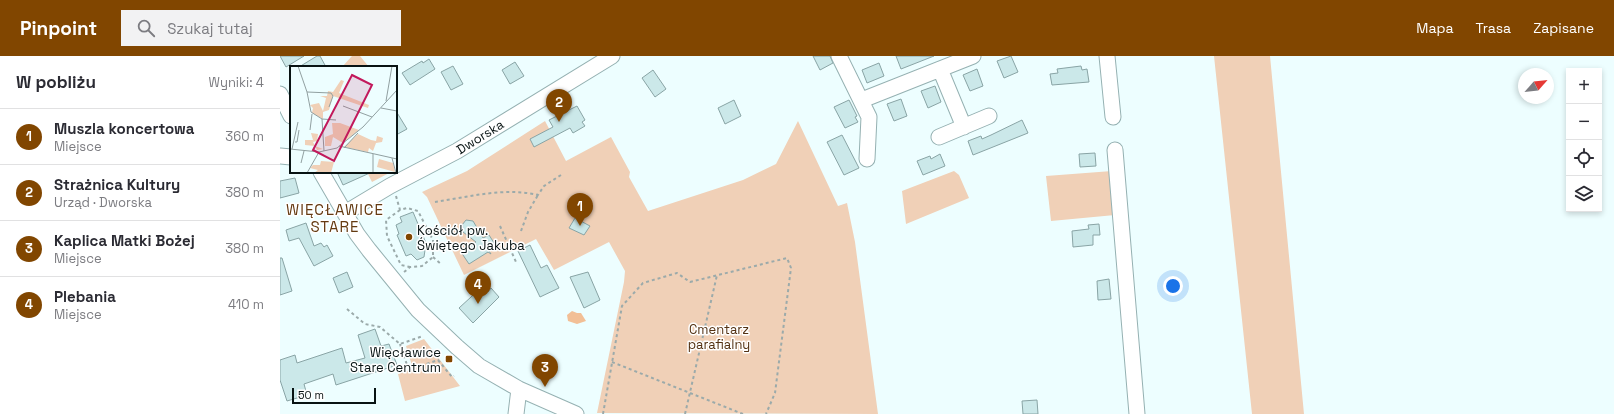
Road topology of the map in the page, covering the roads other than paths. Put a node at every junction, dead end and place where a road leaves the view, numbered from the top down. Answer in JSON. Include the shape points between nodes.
{"nodes":[{"id":1,"x":612,"y":56,"type":"edge"},
{"id":2,"x":840,"y":56,"type":"edge"},
{"id":3,"x":973,"y":56,"type":"edge"},
{"id":4,"x":1107,"y":56,"type":"edge"},
{"id":5,"x":940,"y":69,"type":"junction"},
{"id":6,"x":280,"y":94,"type":"edge"},
{"id":7,"x":862,"y":100,"type":"junction"},
{"id":8,"x":290,"y":114,"type":"edge"},
{"id":9,"x":989,"y":116,"type":"dead end"},
{"id":10,"x":1113,"y":117,"type":"dead end"},
{"id":11,"x":964,"y":126,"type":"junction"},
{"id":12,"x":939,"y":137,"type":"dead end"},
{"id":13,"x":1115,"y":150,"type":"dead end"},
{"id":14,"x":280,"y":156,"type":"edge"},
{"id":15,"x":290,"y":157,"type":"edge"},
{"id":16,"x":868,"y":159,"type":"dead end"},
{"id":17,"x":322,"y":173,"type":"edge"},
{"id":18,"x":345,"y":213,"type":"junction"},
{"id":19,"x":520,"y":389,"type":"junction"},
{"id":20,"x":516,"y":414,"type":"edge"},
{"id":21,"x":576,"y":414,"type":"edge"},
{"id":22,"x":1137,"y":414,"type":"edge"}],
"edges":[{"from":1,"to":18,"type":"street","name":"Dworska","via":[[457,151]]},
{"from":2,"to":7,"type":"street"},
{"from":3,"to":5,"type":"street"},
{"from":4,"to":10,"type":"street"},
{"from":5,"to":7,"type":"street"},
{"from":5,"to":11,"type":"street"},
{"from":6,"to":8,"type":"street"},
{"from":7,"to":16,"type":"street","via":[[869,117]]},
{"from":9,"to":11,"type":"street"},
{"from":11,"to":12,"type":"street"},
{"from":13,"to":22,"type":"street"},
{"from":14,"to":15,"type":"street"},
{"from":17,"to":18,"type":"street"},
{"from":18,"to":19,"type":"street","via":[[357,234],[418,310],[479,366]]},
{"from":19,"to":20,"type":"street"},
{"from":19,"to":21,"type":"street"}]}
